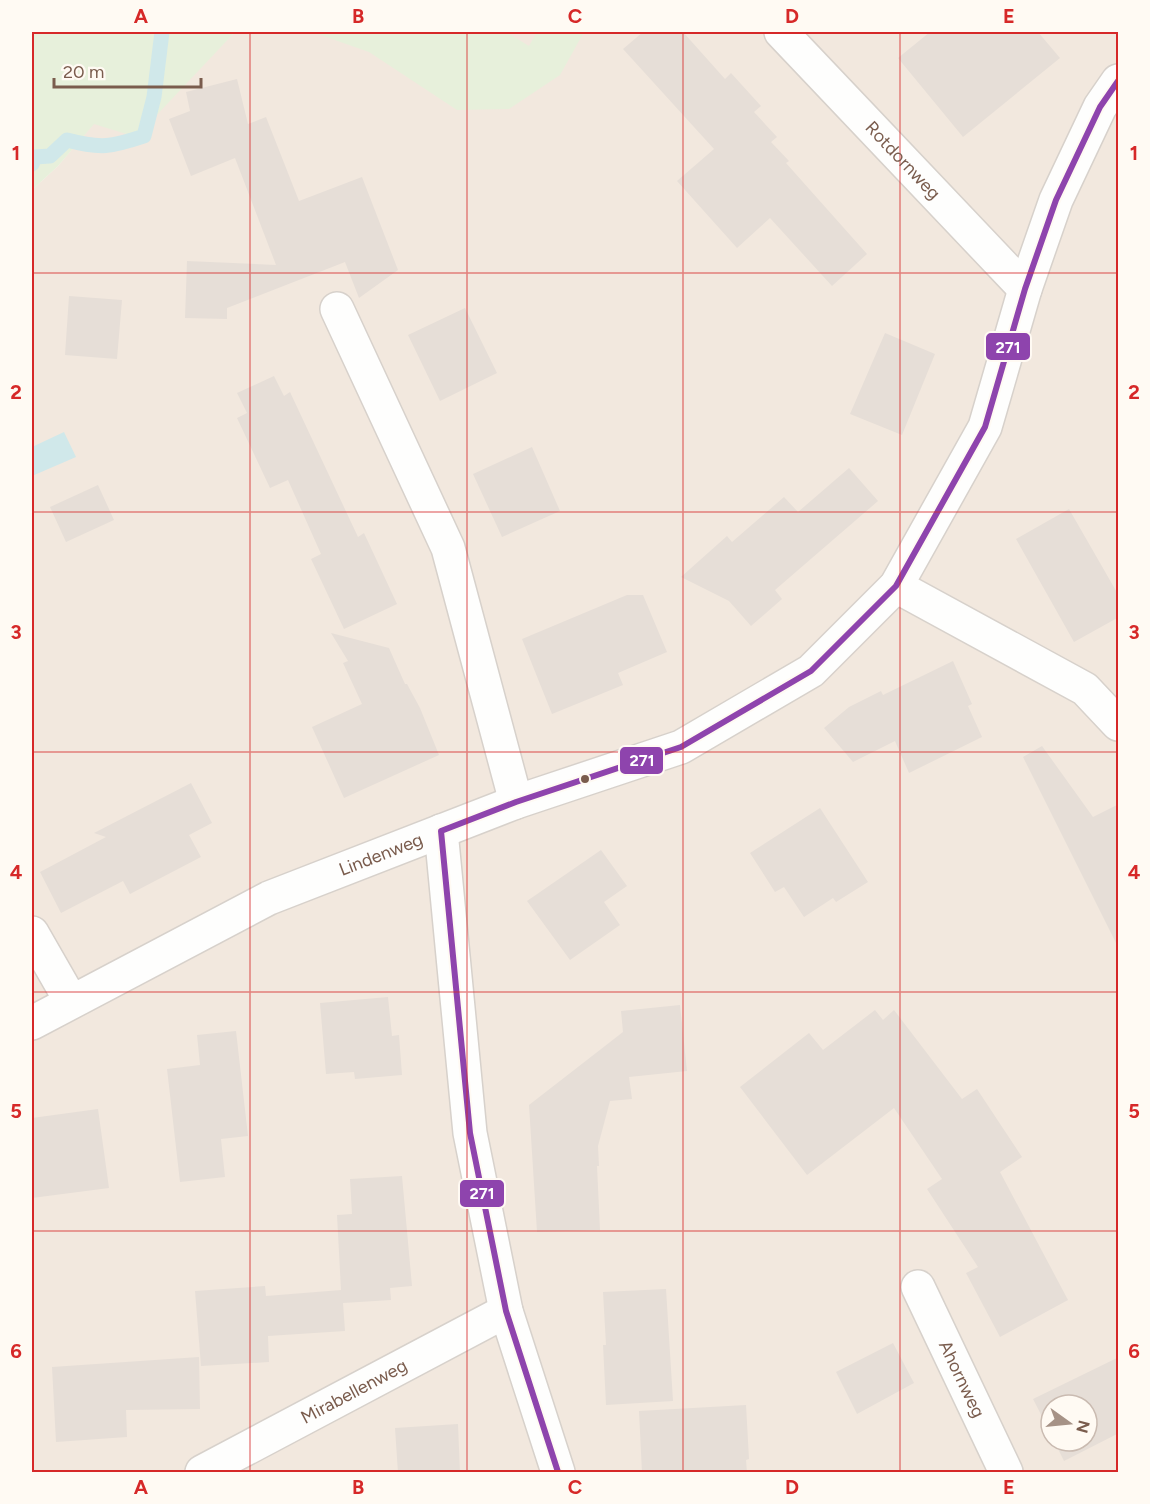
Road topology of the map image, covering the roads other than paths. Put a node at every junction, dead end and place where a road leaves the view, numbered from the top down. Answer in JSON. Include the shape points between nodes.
{"nodes":[{"id":1,"x":782,"y":32,"type":"edge"},
{"id":2,"x":1119,"y":81,"type":"edge"},
{"id":3,"x":1025,"y":289,"type":"junction"},
{"id":4,"x":337,"y":309,"type":"dead end"},
{"id":5,"x":896,"y":586,"type":"junction"},
{"id":6,"x":1119,"y":724,"type":"edge"},
{"id":7,"x":516,"y":802,"type":"junction"},
{"id":8,"x":441,"y":831,"type":"junction"},
{"id":9,"x":32,"y":933,"type":"edge"},
{"id":10,"x":71,"y":1000,"type":"junction"},
{"id":11,"x":32,"y":1023,"type":"edge"},
{"id":12,"x":918,"y":1287,"type":"dead end"},
{"id":13,"x":506,"y":1311,"type":"junction"},
{"id":14,"x":202,"y":1473,"type":"edge"},
{"id":15,"x":558,"y":1473,"type":"edge"},
{"id":16,"x":1006,"y":1473,"type":"edge"}],
"edges":[{"from":1,"to":3,"type":"street","name":"Rotdornweg"},
{"from":2,"to":3,"type":"street","name":"Lindenweg","via":[[1100,106],[1056,200]]},
{"from":3,"to":5,"type":"street","name":"Lindenweg","via":[[985,427]]},
{"from":4,"to":7,"type":"street","via":[[448,548]]},
{"from":5,"to":6,"type":"street","via":[[1085,689]]},
{"from":5,"to":7,"type":"street","name":"Lindenweg","via":[[811,671],[681,747]]},
{"from":7,"to":8,"type":"street","name":"Lindenweg"},
{"from":8,"to":10,"type":"street","name":"Lindenweg","via":[[269,898]]},
{"from":8,"to":13,"type":"street","via":[[470,1133]]},
{"from":9,"to":10,"type":"street"},
{"from":10,"to":11,"type":"street","name":"Lindenweg"},
{"from":12,"to":16,"type":"street","name":"Ahornweg"},
{"from":13,"to":14,"type":"street","name":"Mirabellenweg"},
{"from":13,"to":15,"type":"street"}]}
